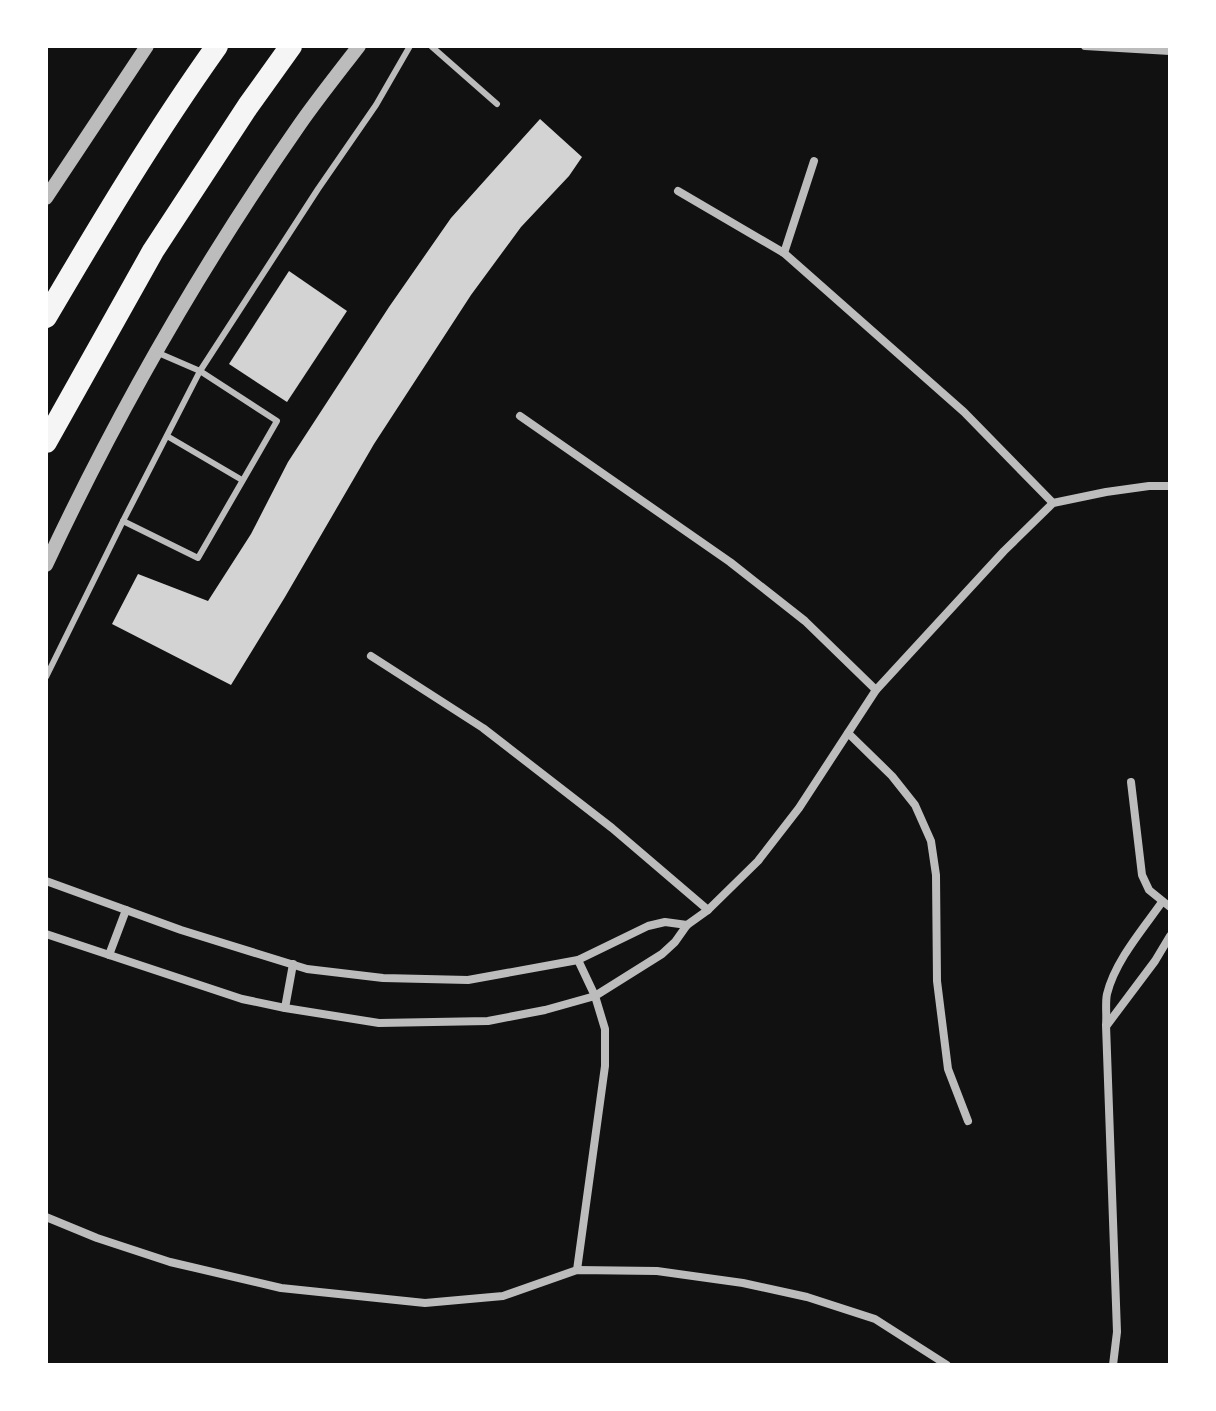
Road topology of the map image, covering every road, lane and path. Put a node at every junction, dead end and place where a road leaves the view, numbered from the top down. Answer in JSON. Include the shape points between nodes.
{"nodes":[{"id":1,"x":147,"y":46,"type":"edge"},
{"id":2,"x":217,"y":46,"type":"edge"},
{"id":3,"x":291,"y":46,"type":"edge"},
{"id":4,"x":359,"y":46,"type":"edge"},
{"id":5,"x":410,"y":46,"type":"edge"},
{"id":6,"x":431,"y":46,"type":"edge"},
{"id":7,"x":1085,"y":46,"type":"edge"},
{"id":8,"x":1170,"y":51,"type":"edge"},
{"id":9,"x":497,"y":104,"type":"dead end"},
{"id":10,"x":814,"y":161,"type":"dead end"},
{"id":11,"x":678,"y":191,"type":"dead end"},
{"id":12,"x":46,"y":198,"type":"edge"},
{"id":13,"x":784,"y":253,"type":"junction"},
{"id":14,"x":46,"y":317,"type":"edge"},
{"id":15,"x":156,"y":352,"type":"junction"},
{"id":16,"x":200,"y":371,"type":"junction"},
{"id":17,"x":520,"y":416,"type":"dead end"},
{"id":18,"x":167,"y":436,"type":"junction"},
{"id":19,"x":46,"y":442,"type":"edge"},
{"id":20,"x":242,"y":480,"type":"junction"},
{"id":21,"x":1170,"y":486,"type":"edge"},
{"id":22,"x":1053,"y":503,"type":"junction"},
{"id":23,"x":123,"y":521,"type":"junction"},
{"id":24,"x":46,"y":565,"type":"edge"},
{"id":25,"x":371,"y":656,"type":"dead end"},
{"id":26,"x":46,"y":677,"type":"edge"},
{"id":27,"x":876,"y":690,"type":"junction"},
{"id":28,"x":848,"y":733,"type":"junction"},
{"id":29,"x":1131,"y":782,"type":"dead end"},
{"id":30,"x":46,"y":881,"type":"edge"},
{"id":31,"x":1166,"y":904,"type":"edge"},
{"id":32,"x":126,"y":910,"type":"junction"},
{"id":33,"x":708,"y":910,"type":"junction"},
{"id":34,"x":687,"y":925,"type":"junction"},
{"id":35,"x":46,"y":934,"type":"edge"},
{"id":36,"x":1170,"y":936,"type":"edge"},
{"id":37,"x":109,"y":955,"type":"junction"},
{"id":38,"x":578,"y":960,"type":"junction"},
{"id":39,"x":293,"y":964,"type":"junction"},
{"id":40,"x":595,"y":996,"type":"junction"},
{"id":41,"x":285,"y":1008,"type":"junction"},
{"id":42,"x":1106,"y":1025,"type":"junction"},
{"id":43,"x":968,"y":1121,"type":"dead end"},
{"id":44,"x":46,"y":1217,"type":"edge"},
{"id":45,"x":577,"y":1270,"type":"junction"},
{"id":46,"x":947,"y":1365,"type":"edge"},
{"id":47,"x":1113,"y":1365,"type":"edge"}],
"edges":[{"from":1,"to":12,"type":"street"},
{"from":2,"to":14,"type":"highway"},
{"from":3,"to":19,"type":"highway","via":[[153,251]]},
{"from":4,"to":15,"type":"street","via":[[301,123]]},
{"from":5,"to":16,"type":"lane"},
{"from":6,"to":9,"type":"lane"},
{"from":7,"to":8,"type":"street"},
{"from":10,"to":13,"type":"street"},
{"from":11,"to":13,"type":"street"},
{"from":13,"to":22,"type":"street","via":[[964,412]]},
{"from":15,"to":16,"type":"lane"},
{"from":15,"to":24,"type":"street"},
{"from":16,"to":18,"type":"lane"},
{"from":16,"to":20,"type":"lane","via":[[277,421]]},
{"from":17,"to":27,"type":"street","via":[[730,562],[805,621]]},
{"from":18,"to":20,"type":"lane"},
{"from":18,"to":23,"type":"lane"},
{"from":20,"to":23,"type":"lane","via":[[198,558]]},
{"from":21,"to":22,"type":"street"},
{"from":22,"to":27,"type":"street"},
{"from":23,"to":26,"type":"lane"},
{"from":25,"to":33,"type":"street","via":[[483,728]]},
{"from":27,"to":28,"type":"street"},
{"from":28,"to":33,"type":"street","via":[[758,861]]},
{"from":28,"to":43,"type":"street","via":[[915,805],[931,841],[937,981],[948,1069]]},
{"from":29,"to":31,"type":"street","via":[[1142,875],[1149,890]]},
{"from":30,"to":32,"type":"street"},
{"from":31,"to":42,"type":"street","via":[[1132,943],[1117,972],[1107,995]]},
{"from":32,"to":37,"type":"street"},
{"from":32,"to":39,"type":"street"},
{"from":33,"to":34,"type":"street"},
{"from":34,"to":38,"type":"street","via":[[648,926]]},
{"from":34,"to":40,"type":"street","via":[[662,954]]},
{"from":35,"to":37,"type":"street"},
{"from":36,"to":42,"type":"street"},
{"from":37,"to":41,"type":"street"},
{"from":38,"to":39,"type":"street","via":[[468,980],[383,978]]},
{"from":38,"to":40,"type":"street"},
{"from":39,"to":41,"type":"street"},
{"from":40,"to":41,"type":"street","via":[[488,1021],[379,1023]]},
{"from":40,"to":45,"type":"street","via":[[605,1029],[605,1066]]},
{"from":42,"to":47,"type":"street","via":[[1117,1332]]},
{"from":44,"to":45,"type":"street","via":[[170,1262],[281,1288],[425,1303],[503,1296]]},
{"from":45,"to":46,"type":"street","via":[[657,1271],[807,1297],[875,1319]]}]}
